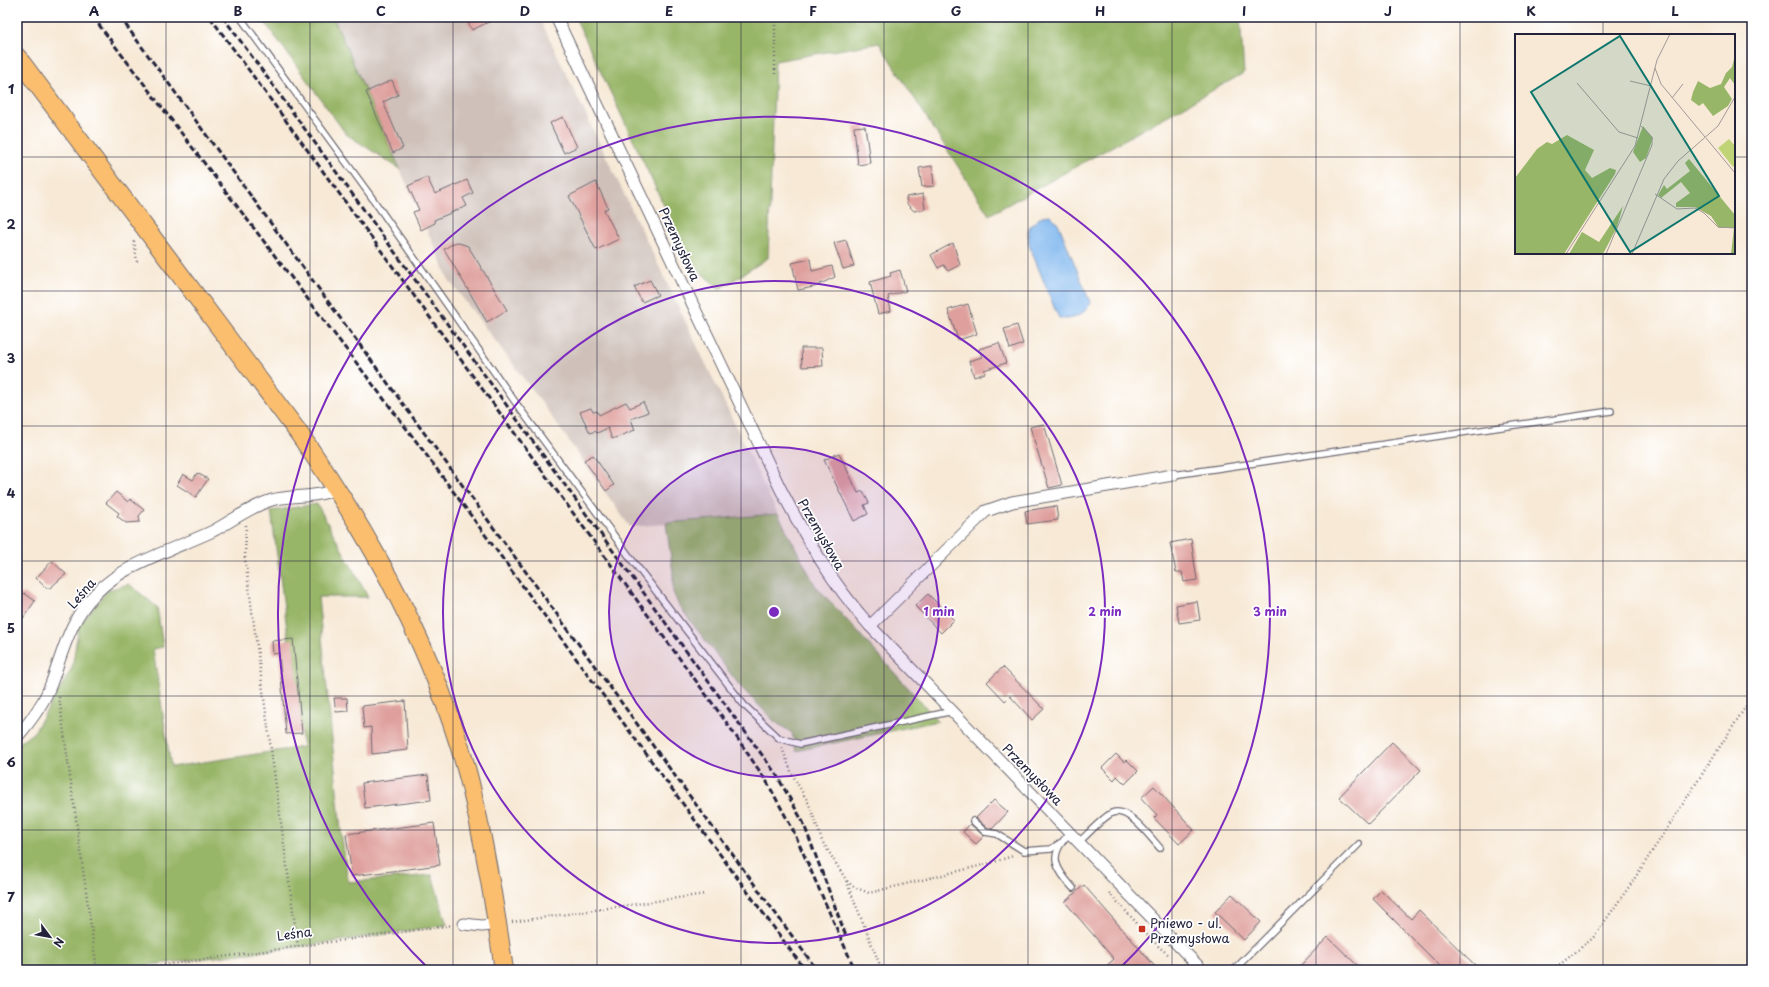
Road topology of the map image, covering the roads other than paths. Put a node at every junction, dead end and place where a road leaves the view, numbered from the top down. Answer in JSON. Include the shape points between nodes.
{"nodes":[{"id":1,"x":240,"y":17,"type":"edge"},
{"id":2,"x":556,"y":17,"type":"edge"},
{"id":3,"x":17,"y":57,"type":"edge"},
{"id":4,"x":1611,"y":411,"type":"dead end"},
{"id":5,"x":1173,"y":475,"type":"joint"},
{"id":6,"x":336,"y":488,"type":"junction"},
{"id":7,"x":870,"y":626,"type":"junction"},
{"id":8,"x":953,"y":711,"type":"junction"},
{"id":9,"x":17,"y":737,"type":"edge"},
{"id":10,"x":973,"y":821,"type":"dead end"},
{"id":11,"x":1070,"y":833,"type":"junction"},
{"id":12,"x":1079,"y":842,"type":"junction"},
{"id":13,"x":1060,"y":843,"type":"junction"},
{"id":14,"x":1359,"y":844,"type":"dead end"},
{"id":15,"x":1160,"y":848,"type":"dead end"},
{"id":16,"x":1074,"y":888,"type":"dead end"},
{"id":17,"x":464,"y":924,"type":"road end"},
{"id":18,"x":497,"y":924,"type":"junction"},
{"id":19,"x":504,"y":970,"type":"edge"},
{"id":20,"x":1202,"y":970,"type":"edge"},
{"id":21,"x":1234,"y":970,"type":"edge"}],
"edges":[{"from":1,"to":8,"type":"lane","via":[[370,195],[518,406],[744,704],[779,738],[800,744]]},
{"from":2,"to":7,"type":"street","name":"Przemysłowa","via":[[799,525],[817,558]]},
{"from":3,"to":6,"type":"main road","via":[[298,432]]},
{"from":4,"to":5,"type":"lane"},
{"from":5,"to":7,"type":"street","via":[[1012,502],[986,511]]},
{"from":6,"to":9,"type":"street","name":"Leśna","via":[[327,493],[268,501],[214,530],[124,572],[97,591],[70,630],[43,700]]},
{"from":6,"to":18,"type":"main road","via":[[388,576],[413,626],[447,710],[481,830]]},
{"from":7,"to":8,"type":"street","name":"Przemysłowa"},
{"from":8,"to":11,"type":"street","name":"Przemysłowa"},
{"from":10,"to":13,"type":"lane","via":[[985,832],[994,833],[1018,849],[1051,849]]},
{"from":11,"to":12,"type":"street","name":"Przemysłowa"},
{"from":11,"to":13,"type":"lane"},
{"from":12,"to":15,"type":"lane","via":[[1110,814],[1118,812],[1132,818]]},
{"from":12,"to":20,"type":"street","name":"Przemysłowa"},
{"from":13,"to":16,"type":"lane","via":[[1056,857],[1057,866]]},
{"from":14,"to":21,"type":"lane"},
{"from":17,"to":18,"type":"street"},
{"from":18,"to":19,"type":"main road"}]}
